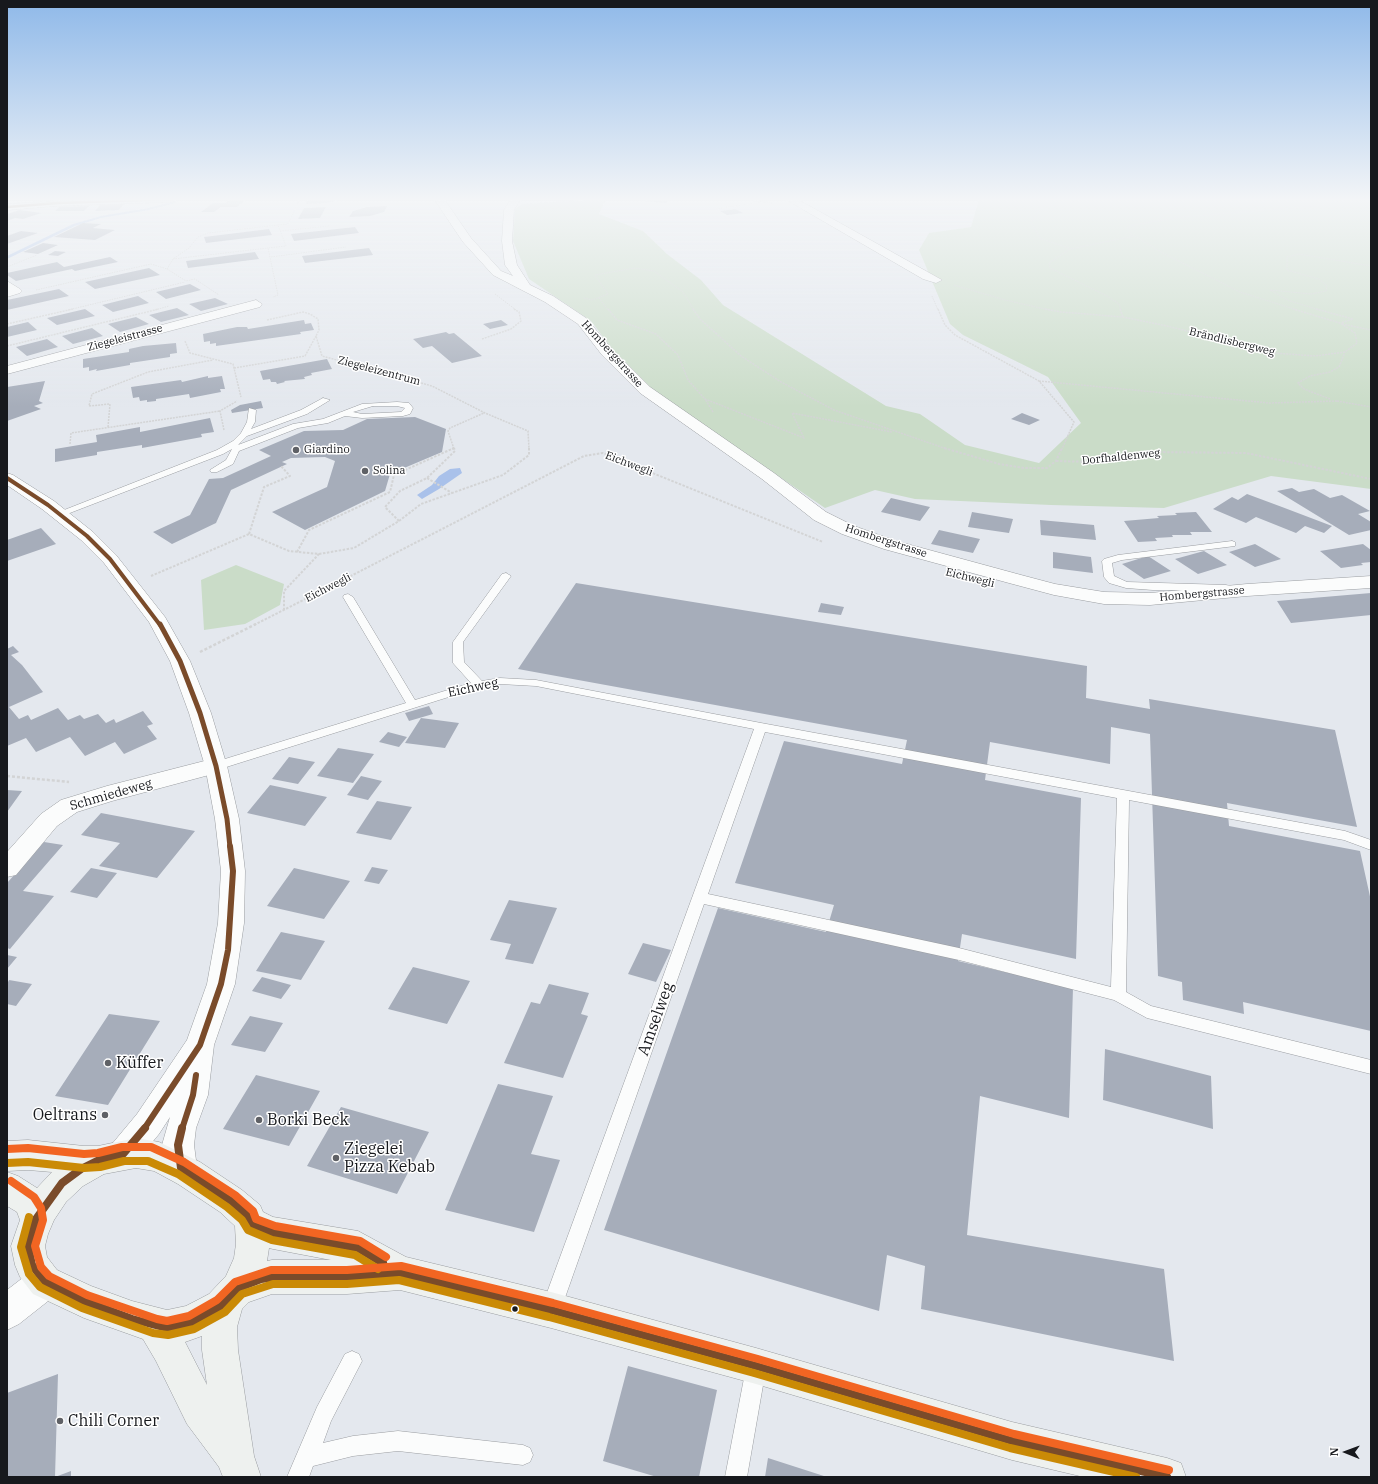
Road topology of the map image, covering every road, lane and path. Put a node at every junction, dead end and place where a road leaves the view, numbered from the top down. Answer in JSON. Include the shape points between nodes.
{"nodes":[{"id":1,"x":132,"y":268,"type":"edge"},
{"id":2,"x":273,"y":268,"type":"edge"},
{"id":3,"x":494,"y":268,"type":"edge"},
{"id":4,"x":513,"y":268,"type":"edge"},
{"id":5,"x":634,"y":268,"type":"edge"},
{"id":6,"x":636,"y":268,"type":"edge"},
{"id":7,"x":914,"y":268,"type":"edge"},
{"id":8,"x":1051,"y":268,"type":"edge"},
{"id":9,"x":1193,"y":268,"type":"edge"},
{"id":10,"x":1288,"y":268,"type":"edge"},
{"id":11,"x":167,"y":269,"type":"edge"},
{"id":12,"x":932,"y":278,"type":"junction"},
{"id":13,"x":186,"y":281,"type":"junction"},
{"id":14,"x":7,"y":284,"type":"edge"},
{"id":15,"x":526,"y":287,"type":"junction"},
{"id":16,"x":30,"y":291,"type":"dead end"},
{"id":17,"x":492,"y":292,"type":"dead end"},
{"id":18,"x":7,"y":293,"type":"edge"},
{"id":19,"x":218,"y":294,"type":"junction"},
{"id":20,"x":210,"y":296,"type":"dead end"},
{"id":21,"x":577,"y":297,"type":"dead end"},
{"id":22,"x":599,"y":298,"type":"junction"},
{"id":23,"x":256,"y":304,"type":"joint"},
{"id":24,"x":173,"y":305,"type":"dead end"},
{"id":25,"x":242,"y":307,"type":"junction"},
{"id":26,"x":302,"y":312,"type":"dead end"},
{"id":27,"x":1124,"y":317,"type":"junction"},
{"id":28,"x":1340,"y":323,"type":"junction"},
{"id":29,"x":7,"y":324,"type":"edge"},
{"id":30,"x":178,"y":324,"type":"junction"},
{"id":31,"x":1371,"y":330,"type":"edge"},
{"id":32,"x":316,"y":336,"type":"junction"},
{"id":33,"x":482,"y":339,"type":"dead end"},
{"id":34,"x":7,"y":346,"type":"edge"},
{"id":35,"x":1345,"y":352,"type":"junction"},
{"id":36,"x":215,"y":360,"type":"junction"},
{"id":37,"x":234,"y":368,"type":"junction"},
{"id":38,"x":7,"y":370,"type":"edge"},
{"id":39,"x":1039,"y":381,"type":"junction"},
{"id":40,"x":705,"y":399,"type":"junction"},
{"id":41,"x":326,"y":400,"type":"dead end"},
{"id":42,"x":1338,"y":401,"type":"junction"},
{"id":43,"x":1371,"y":407,"type":"edge"},
{"id":44,"x":252,"y":410,"type":"dead end"},
{"id":45,"x":220,"y":411,"type":"junction"},
{"id":46,"x":344,"y":413,"type":"junction"},
{"id":47,"x":485,"y":413,"type":"junction"},
{"id":48,"x":108,"y":427,"type":"junction"},
{"id":49,"x":902,"y":433,"type":"junction"},
{"id":50,"x":244,"y":434,"type":"junction"},
{"id":51,"x":720,"y":442,"type":"junction"},
{"id":52,"x":70,"y":444,"type":"dead end"},
{"id":53,"x":236,"y":446,"type":"junction"},
{"id":54,"x":454,"y":448,"type":"junction"},
{"id":55,"x":201,"y":459,"type":"junction"},
{"id":56,"x":1056,"y":461,"type":"junction"},
{"id":57,"x":281,"y":466,"type":"dead end"},
{"id":58,"x":428,"y":478,"type":"junction"},
{"id":59,"x":7,"y":479,"type":"edge"},
{"id":60,"x":1371,"y":479,"type":"edge"},
{"id":61,"x":452,"y":493,"type":"junction"},
{"id":62,"x":59,"y":514,"type":"junction"},
{"id":63,"x":399,"y":521,"type":"junction"},
{"id":64,"x":249,"y":534,"type":"junction"},
{"id":65,"x":826,"y":542,"type":"dead end"},
{"id":66,"x":1232,"y":544,"type":"dead end"},
{"id":67,"x":297,"y":552,"type":"junction"},
{"id":68,"x":319,"y":554,"type":"junction"},
{"id":69,"x":506,"y":576,"type":"dead end"},
{"id":70,"x":147,"y":578,"type":"dead end"},
{"id":71,"x":1371,"y":582,"type":"edge"},
{"id":72,"x":1247,"y":590,"type":"junction"},
{"id":73,"x":348,"y":597,"type":"dead end"},
{"id":74,"x":284,"y":610,"type":"junction"},
{"id":75,"x":180,"y":661,"type":"junction"},
{"id":76,"x":479,"y":684,"type":"junction"},
{"id":77,"x":412,"y":704,"type":"junction"},
{"id":78,"x":761,"y":727,"type":"junction"},
{"id":79,"x":216,"y":766,"type":"junction"},
{"id":80,"x":7,"y":776,"type":"edge"},
{"id":81,"x":107,"y":794,"type":"junction"},
{"id":82,"x":1124,"y":794,"type":"junction"},
{"id":83,"x":1371,"y":845,"type":"edge"},
{"id":84,"x":7,"y":868,"type":"edge"},
{"id":85,"x":699,"y":898,"type":"junction"},
{"id":86,"x":1118,"y":995,"type":"junction"},
{"id":87,"x":200,"y":1045,"type":"junction"},
{"id":88,"x":1371,"y":1067,"type":"edge"},
{"id":89,"x":7,"y":1156,"type":"edge"},
{"id":90,"x":111,"y":1157,"type":"junction"},
{"id":91,"x":181,"y":1168,"type":"junction"},
{"id":92,"x":7,"y":1187,"type":"edge"},
{"id":93,"x":36,"y":1219,"type":"junction"},
{"id":94,"x":251,"y":1224,"type":"junction"},
{"id":95,"x":400,"y":1273,"type":"junction"},
{"id":96,"x":45,"y":1282,"type":"junction"},
{"id":97,"x":233,"y":1294,"type":"junction"},
{"id":98,"x":551,"y":1310,"type":"junction"},
{"id":99,"x":7,"y":1312,"type":"edge"},
{"id":100,"x":155,"y":1326,"type":"junction"},
{"id":101,"x":352,"y":1361,"type":"dead end"},
{"id":102,"x":756,"y":1366,"type":"junction"},
{"id":103,"x":523,"y":1455,"type":"dead end"},
{"id":104,"x":306,"y":1457,"type":"junction"},
{"id":105,"x":238,"y":1467,"type":"edge"},
{"id":106,"x":1104,"y":1470,"type":"edge"},
{"id":107,"x":298,"y":1477,"type":"edge"},
{"id":108,"x":736,"y":1477,"type":"edge"},
{"id":109,"x":1167,"y":1477,"type":"edge"}],
"edges":[{"from":1,"to":16,"type":"path"},
{"from":2,"to":23,"type":"path","via":[[278,295]]},
{"from":3,"to":15,"type":"street"},
{"from":4,"to":15,"type":"street","name":"Hombergstrasse"},
{"from":5,"to":22,"type":"path","via":[[595,275],[608,294]]},
{"from":6,"to":49,"type":"path","via":[[654,272],[683,292],[700,319],[741,356],[781,382],[834,410]]},
{"from":7,"to":12,"type":"street"},
{"from":8,"to":27,"type":"path","via":[[1107,296],[1119,304]]},
{"from":9,"to":28,"type":"path","via":[[1240,292]]},
{"from":10,"to":28,"type":"path","via":[[1319,279],[1327,286],[1326,291],[1311,294],[1270,290],[1290,301],[1353,319]]},
{"from":11,"to":13,"type":"path"},
{"from":12,"to":27,"type":"path","name":"Brändlisbergweg","via":[[1005,300],[1061,312]]},
{"from":12,"to":39,"type":"path","via":[[927,284],[945,325],[955,335]]},
{"from":13,"to":19,"type":"path","via":[[195,279]]},
{"from":13,"to":29,"type":"path"},
{"from":14,"to":18,"type":"street","via":[[16,291]]},
{"from":15,"to":51,"type":"street","name":"Hombergstrasse","via":[[582,320],[607,352],[645,390]]},
{"from":17,"to":33,"type":"path","via":[[519,312],[521,321],[511,329]]},
{"from":19,"to":20,"type":"path"},
{"from":19,"to":25,"type":"path"},
{"from":21,"to":22,"type":"path","via":[[592,300]]},
{"from":22,"to":40,"type":"path","via":[[617,320],[656,334],[678,355],[688,380]]},
{"from":23,"to":25,"type":"street","name":"Ziegeleistrasse"},
{"from":24,"to":34,"type":"path","name":"Ziegeleistrasse"},
{"from":25,"to":30,"type":"street","name":"Ziegeleistrasse"},
{"from":26,"to":32,"type":"path","name":"Ziegeleizentrum","via":[[318,319],[319,330]]},
{"from":27,"to":35,"type":"path","name":"Brändlisbergweg","via":[[1274,353],[1316,356]]},
{"from":28,"to":31,"type":"path"},
{"from":28,"to":35,"type":"path","via":[[1355,333],[1357,343]]},
{"from":30,"to":36,"type":"path","via":[[190,353]]},
{"from":30,"to":38,"type":"street","name":"Ziegeleistrasse"},
{"from":32,"to":37,"type":"path","via":[[305,356]]},
{"from":32,"to":47,"type":"path","name":"Ziegeleizentrum","via":[[322,356],[432,386]]},
{"from":35,"to":42,"type":"path","via":[[1339,367],[1330,372],[1310,376],[1298,383],[1304,389]]},
{"from":36,"to":37,"type":"path","via":[[233,364]]},
{"from":36,"to":48,"type":"path","via":[[148,372],[92,394],[89,406],[110,404]]},
{"from":37,"to":45,"type":"path","via":[[242,398]]},
{"from":39,"to":42,"type":"path","via":[[1269,403]]},
{"from":39,"to":56,"type":"path","via":[[1074,422]]},
{"from":40,"to":49,"type":"path","via":[[804,438],[792,413]]},
{"from":40,"to":51,"type":"path","via":[[722,429]]},
{"from":41,"to":50,"type":"lane","via":[[304,412]]},
{"from":42,"to":43,"type":"path"},
{"from":44,"to":50,"type":"lane","via":[[251,422]]},
{"from":45,"to":48,"type":"path"},
{"from":45,"to":50,"type":"path","via":[[225,438]]},
{"from":46,"to":46,"type":"lane","via":[[362,416],[403,414],[408,412],[409,408],[406,405],[373,404]]},
{"from":46,"to":53,"type":"lane","via":[[325,421],[296,426]]},
{"from":47,"to":54,"type":"path","via":[[450,428],[448,431]]},
{"from":47,"to":61,"type":"path","name":"Ziegeleizentrum","via":[[528,431],[529,455],[503,475]]},
{"from":48,"to":52,"type":"path","via":[[71,433]]},
{"from":49,"to":56,"type":"path","via":[[999,464],[1047,468]]},
{"from":50,"to":53,"type":"lane"},
{"from":51,"to":72,"type":"street","name":"Hombergstrasse","via":[[820,516],[848,530],[912,551],[1054,589],[1104,598],[1150,599]]},
{"from":53,"to":55,"type":"lane"},
{"from":53,"to":55,"type":"lane","via":[[230,462],[216,469]]},
{"from":54,"to":58,"type":"path","via":[[455,451]]},
{"from":54,"to":67,"type":"path","via":[[394,475],[390,492],[308,530]]},
{"from":55,"to":62,"type":"lane"},
{"from":56,"to":60,"type":"path","name":"Dorfhaldenweg","via":[[1093,462],[1153,452],[1246,453]]},
{"from":57,"to":64,"type":"path","via":[[290,476],[264,487]]},
{"from":58,"to":61,"type":"path"},
{"from":58,"to":63,"type":"path","via":[[400,491],[385,507]]},
{"from":59,"to":62,"type":"street"},
{"from":61,"to":63,"type":"path","name":"Ziegeleizentrum","via":[[422,504]]},
{"from":62,"to":75,"type":"street","via":[[77,527],[110,559],[158,620]]},
{"from":63,"to":68,"type":"path","name":"Ziegeleizentrum","via":[[354,548]]},
{"from":64,"to":67,"type":"path","name":"Ziegeleizentrum"},
{"from":64,"to":70,"type":"path"},
{"from":65,"to":74,"type":"path","name":"Eichwegli","via":[[603,453],[584,456]]},
{"from":66,"to":72,"type":"lane","via":[[1111,559],[1107,561],[1108,573],[1113,581],[1126,585]]},
{"from":67,"to":68,"type":"path","name":"Ziegeleizentrum"},
{"from":68,"to":74,"type":"path","via":[[284,591]]},
{"from":69,"to":76,"type":"lane","via":[[458,642],[459,663]]},
{"from":71,"to":72,"type":"street","name":"Hombergstrasse"},
{"from":73,"to":77,"type":"lane"},
{"from":74,"to":75,"type":"path","name":"Eichwegli"},
{"from":75,"to":79,"type":"street","via":[[200,713]]},
{"from":76,"to":77,"type":"lane","name":"Eichweg"},
{"from":76,"to":78,"type":"lane","name":"Eichweg","via":[[500,681],[536,683]]},
{"from":77,"to":79,"type":"lane","name":"Eichweg"},
{"from":78,"to":82,"type":"lane","name":"Eichweg"},
{"from":78,"to":85,"type":"lane","name":"Amselweg"},
{"from":79,"to":81,"type":"street","name":"Schmiedeweg"},
{"from":79,"to":87,"type":"street","via":[[232,857],[231,922],[221,984]]},
{"from":80,"to":81,"type":"path","via":[[105,786]]},
{"from":81,"to":84,"type":"street","name":"Schmiedeweg","via":[[79,802],[59,812]]},
{"from":82,"to":83,"type":"lane","name":"Eichweg","via":[[1345,836]]},
{"from":82,"to":86,"type":"lane"},
{"from":85,"to":86,"type":"lane","via":[[959,954]]},
{"from":85,"to":98,"type":"lane","name":"Amselweg"},
{"from":86,"to":88,"type":"lane","via":[[1148,1012]]},
{"from":87,"to":90,"type":"street","via":[[152,1118]]},
{"from":87,"to":91,"type":"street","via":[[193,1095],[181,1128],[178,1145]]},
{"from":89,"to":90,"type":"main road","via":[[28,1155],[84,1161]]},
{"from":90,"to":91,"type":"main road","via":[[149,1154]]},
{"from":90,"to":93,"type":"main road","via":[[81,1169],[62,1183]]},
{"from":91,"to":94,"type":"main road","via":[[231,1200],[248,1216]]},
{"from":92,"to":93,"type":"main road","via":[[30,1202]]},
{"from":93,"to":96,"type":"main road","via":[[28,1246],[35,1271]]},
{"from":94,"to":95,"type":"main road","via":[[274,1233],[358,1248]]},
{"from":94,"to":97,"type":"main road","via":[[254,1244],[251,1258],[247,1272]]},
{"from":95,"to":97,"type":"main road","via":[[347,1277],[272,1277]]},
{"from":95,"to":98,"type":"main road"},
{"from":96,"to":99,"type":"street"},
{"from":96,"to":100,"type":"main road","via":[[84,1301]]},
{"from":97,"to":100,"type":"main road","via":[[221,1306],[191,1323],[167,1328]]},
{"from":97,"to":105,"type":"main road","via":[[219,1327],[220,1350]]},
{"from":98,"to":102,"type":"main road"},
{"from":100,"to":105,"type":"main road","via":[[200,1410]]},
{"from":101,"to":104,"type":"lane","via":[[324,1414]]},
{"from":102,"to":106,"type":"main road"},
{"from":102,"to":108,"type":"lane"},
{"from":103,"to":104,"type":"lane","via":[[398,1441],[353,1446]]},
{"from":104,"to":107,"type":"lane"},
{"from":106,"to":109,"type":"main road"}]}
